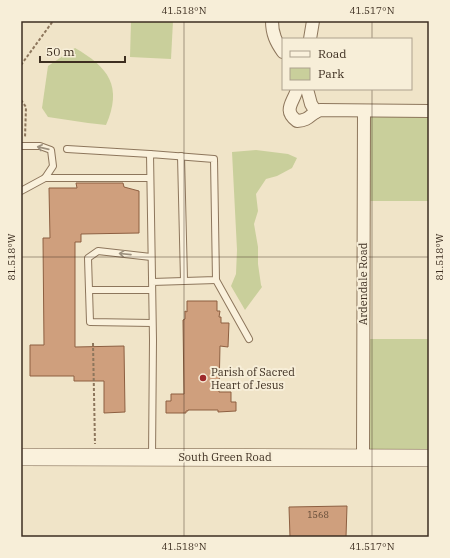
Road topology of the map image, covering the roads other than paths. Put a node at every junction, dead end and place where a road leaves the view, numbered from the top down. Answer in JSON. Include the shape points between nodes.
{"nodes":[{"id":1,"x":272,"y":21,"type":"edge"},
{"id":2,"x":313,"y":21,"type":"edge"},
{"id":3,"x":310,"y":38,"type":"edge"},
{"id":4,"x":282,"y":50,"type":"edge"},
{"id":5,"x":297,"y":90,"type":"edge"},
{"id":6,"x":307,"y":90,"type":"edge"},
{"id":7,"x":364,"y":111,"type":"junction"},
{"id":8,"x":429,"y":111,"type":"edge"},
{"id":9,"x":316,"y":112,"type":"junction"},
{"id":10,"x":23,"y":146,"type":"edge"},
{"id":11,"x":67,"y":149,"type":"dead end"},
{"id":12,"x":150,"y":154,"type":"junction"},
{"id":13,"x":182,"y":156,"type":"junction"},
{"id":14,"x":45,"y":178,"type":"junction"},
{"id":15,"x":150,"y":178,"type":"junction"},
{"id":16,"x":21,"y":191,"type":"edge"},
{"id":17,"x":151,"y":257,"type":"junction"},
{"id":18,"x":184,"y":280,"type":"junction"},
{"id":19,"x":216,"y":280,"type":"junction"},
{"id":20,"x":152,"y":282,"type":"junction"},
{"id":21,"x":89,"y":290,"type":"junction"},
{"id":22,"x":152,"y":290,"type":"junction"},
{"id":23,"x":152,"y":323,"type":"junction"},
{"id":24,"x":249,"y":339,"type":"dead end"},
{"id":25,"x":152,"y":456,"type":"junction"},
{"id":26,"x":21,"y":457,"type":"edge"},
{"id":27,"x":363,"y":457,"type":"junction"},
{"id":28,"x":429,"y":458,"type":"edge"}],
"edges":[{"from":1,"to":4,"type":"street","via":[[275,40]]},
{"from":2,"to":3,"type":"street"},
{"from":5,"to":9,"type":"street","via":[[290,104],[291,117],[297,121],[306,120]]},
{"from":6,"to":9,"type":"street"},
{"from":7,"to":8,"type":"street"},
{"from":7,"to":9,"type":"street"},
{"from":7,"to":27,"type":"street","name":"Ardendale Road"},
{"from":14,"to":10,"type":"lane","one_way":true,"via":[[54,166],[51,150],[40,146]]},
{"from":11,"to":12,"type":"lane"},
{"from":12,"to":13,"type":"lane"},
{"from":12,"to":15,"type":"lane"},
{"from":13,"to":18,"type":"lane"},
{"from":13,"to":19,"type":"lane","via":[[214,159]]},
{"from":14,"to":15,"type":"lane"},
{"from":14,"to":16,"type":"lane"},
{"from":15,"to":17,"type":"lane"},
{"from":17,"to":20,"type":"lane"},
{"from":17,"to":21,"type":"lane","one_way":true,"via":[[98,251],[88,258]]},
{"from":18,"to":19,"type":"lane"},
{"from":18,"to":20,"type":"lane"},
{"from":19,"to":24,"type":"lane"},
{"from":20,"to":22,"type":"lane"},
{"from":21,"to":22,"type":"lane"},
{"from":21,"to":23,"type":"lane","via":[[90,322]]},
{"from":22,"to":23,"type":"lane"},
{"from":23,"to":25,"type":"lane"},
{"from":25,"to":26,"type":"main road","name":"South Green Road"},
{"from":25,"to":27,"type":"main road","name":"South Green Road"},
{"from":27,"to":28,"type":"main road","name":"South Green Road"}]}
